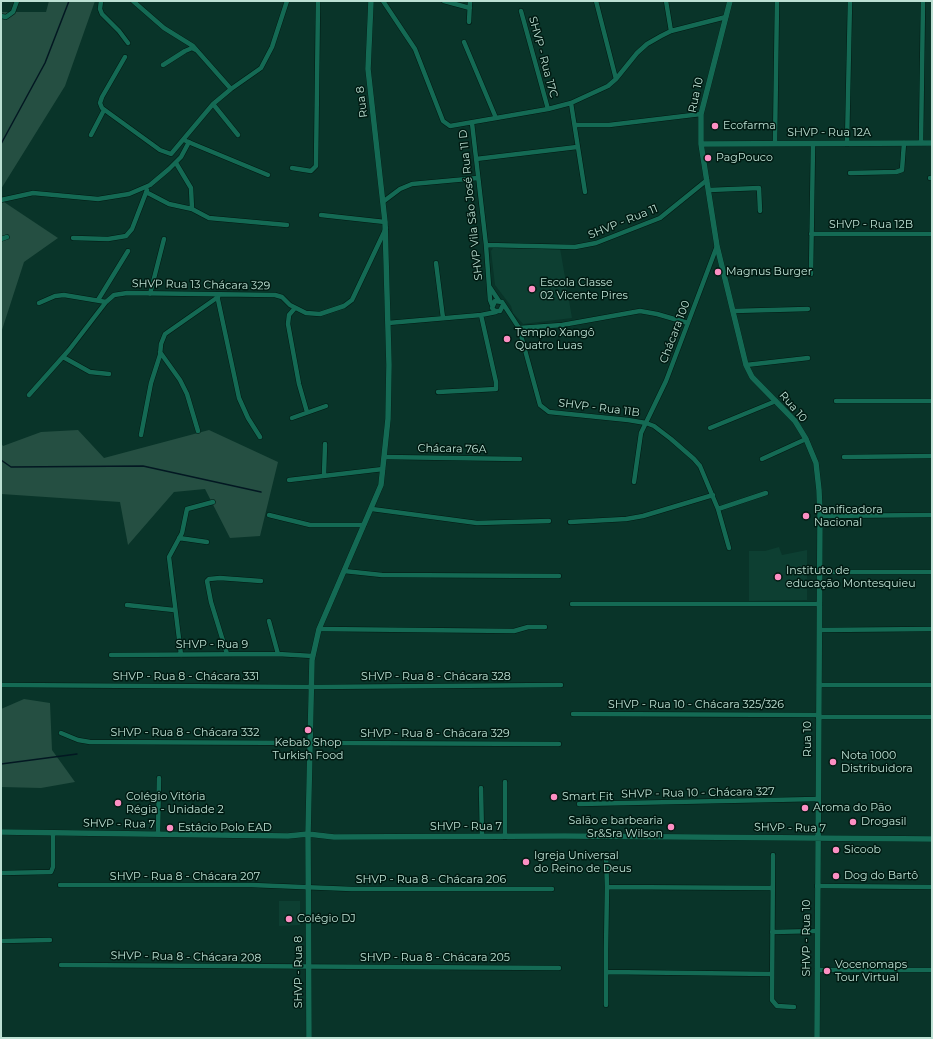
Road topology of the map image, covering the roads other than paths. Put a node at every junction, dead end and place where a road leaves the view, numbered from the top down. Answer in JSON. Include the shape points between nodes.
{"nodes":[{"id":1,"x":17,"y":1,"type":"edge"},
{"id":2,"x":101,"y":1,"type":"edge"},
{"id":3,"x":133,"y":1,"type":"edge"},
{"id":4,"x":318,"y":1,"type":"edge"},
{"id":5,"x":371,"y":1,"type":"edge"},
{"id":6,"x":383,"y":1,"type":"edge"},
{"id":7,"x":444,"y":1,"type":"edge"},
{"id":8,"x":470,"y":1,"type":"edge"},
{"id":9,"x":596,"y":1,"type":"edge"},
{"id":10,"x":666,"y":1,"type":"edge"},
{"id":11,"x":730,"y":1,"type":"edge"},
{"id":12,"x":777,"y":1,"type":"edge"},
{"id":13,"x":850,"y":1,"type":"edge"},
{"id":14,"x":923,"y":1,"type":"edge"},
{"id":15,"x":286,"y":3,"type":"edge"},
{"id":16,"x":470,"y":8,"type":"junction"},
{"id":17,"x":521,"y":11,"type":"dead end"},
{"id":18,"x":1,"y":16,"type":"edge"},
{"id":19,"x":726,"y":17,"type":"junction"},
{"id":20,"x":470,"y":22,"type":"dead end"},
{"id":21,"x":671,"y":31,"type":"junction"},
{"id":22,"x":464,"y":42,"type":"dead end"},
{"id":23,"x":128,"y":43,"type":"dead end"},
{"id":24,"x":196,"y":50,"type":"junction"},
{"id":25,"x":125,"y":57,"type":"dead end"},
{"id":26,"x":163,"y":65,"type":"dead end"},
{"id":27,"x":616,"y":79,"type":"junction"},
{"id":28,"x":231,"y":89,"type":"junction"},
{"id":29,"x":571,"y":103,"type":"junction"},
{"id":30,"x":213,"y":104,"type":"junction"},
{"id":31,"x":548,"y":109,"type":"junction"},
{"id":32,"x":104,"y":110,"type":"junction"},
{"id":33,"x":701,"y":114,"type":"junction"},
{"id":34,"x":496,"y":118,"type":"junction"},
{"id":35,"x":472,"y":123,"type":"junction"},
{"id":36,"x":575,"y":125,"type":"junction"},
{"id":37,"x":91,"y":135,"type":"dead end"},
{"id":38,"x":238,"y":135,"type":"dead end"},
{"id":39,"x":186,"y":141,"type":"junction"},
{"id":40,"x":775,"y":143,"type":"junction"},
{"id":41,"x":904,"y":143,"type":"junction"},
{"id":42,"x":921,"y":143,"type":"junction"},
{"id":43,"x":932,"y":143,"type":"edge"},
{"id":44,"x":701,"y":144,"type":"junction"},
{"id":45,"x":813,"y":144,"type":"junction"},
{"id":46,"x":847,"y":144,"type":"junction"},
{"id":47,"x":577,"y":147,"type":"junction"},
{"id":48,"x":476,"y":159,"type":"junction"},
{"id":49,"x":176,"y":163,"type":"junction"},
{"id":50,"x":292,"y":168,"type":"dead end"},
{"id":51,"x":850,"y":173,"type":"dead end"},
{"id":52,"x":268,"y":175,"type":"dead end"},
{"id":53,"x":478,"y":178,"type":"junction"},
{"id":54,"x":707,"y":180,"type":"junction"},
{"id":55,"x":150,"y":185,"type":"junction"},
{"id":56,"x":709,"y":190,"type":"junction"},
{"id":57,"x":146,"y":192,"type":"junction"},
{"id":58,"x":585,"y":192,"type":"dead end"},
{"id":59,"x":1,"y":200,"type":"edge"},
{"id":60,"x":384,"y":201,"type":"junction"},
{"id":61,"x":192,"y":209,"type":"junction"},
{"id":62,"x":760,"y":211,"type":"dead end"},
{"id":63,"x":321,"y":215,"type":"dead end"},
{"id":64,"x":287,"y":225,"type":"dead end"},
{"id":65,"x":386,"y":225,"type":"junction"},
{"id":66,"x":811,"y":234,"type":"junction"},
{"id":67,"x":931,"y":234,"type":"edge"},
{"id":68,"x":7,"y":237,"type":"dead end"},
{"id":69,"x":72,"y":238,"type":"dead end"},
{"id":70,"x":1,"y":239,"type":"edge"},
{"id":71,"x":164,"y":239,"type":"dead end"},
{"id":72,"x":486,"y":245,"type":"junction"},
{"id":73,"x":717,"y":246,"type":"junction"},
{"id":74,"x":128,"y":251,"type":"dead end"},
{"id":75,"x":436,"y":263,"type":"dead end"},
{"id":76,"x":811,"y":274,"type":"dead end"},
{"id":77,"x":489,"y":286,"type":"junction"},
{"id":78,"x":150,"y":294,"type":"junction"},
{"id":79,"x":217,"y":296,"type":"junction"},
{"id":80,"x":98,"y":300,"type":"junction"},
{"id":81,"x":106,"y":302,"type":"junction"},
{"id":82,"x":39,"y":303,"type":"dead end"},
{"id":83,"x":501,"y":303,"type":"junction"},
{"id":84,"x":492,"y":307,"type":"junction"},
{"id":85,"x":295,"y":308,"type":"junction"},
{"id":86,"x":808,"y":310,"type":"dead end"},
{"id":87,"x":733,"y":311,"type":"junction"},
{"id":88,"x":497,"y":312,"type":"junction"},
{"id":89,"x":483,"y":315,"type":"junction"},
{"id":90,"x":509,"y":316,"type":"junction"},
{"id":91,"x":444,"y":318,"type":"junction"},
{"id":92,"x":388,"y":323,"type":"junction"},
{"id":93,"x":688,"y":324,"type":"junction"},
{"id":94,"x":519,"y":328,"type":"junction"},
{"id":95,"x":160,"y":352,"type":"junction"},
{"id":96,"x":63,"y":357,"type":"junction"},
{"id":97,"x":808,"y":358,"type":"dead end"},
{"id":98,"x":746,"y":365,"type":"junction"},
{"id":99,"x":109,"y":374,"type":"dead end"},
{"id":100,"x":438,"y":392,"type":"dead end"},
{"id":101,"x":29,"y":395,"type":"dead end"},
{"id":102,"x":776,"y":401,"type":"junction"},
{"id":103,"x":836,"y":401,"type":"dead end"},
{"id":104,"x":932,"y":401,"type":"edge"},
{"id":105,"x":326,"y":406,"type":"dead end"},
{"id":106,"x":307,"y":412,"type":"junction"},
{"id":107,"x":292,"y":418,"type":"dead end"},
{"id":108,"x":646,"y":423,"type":"junction"},
{"id":109,"x":710,"y":428,"type":"dead end"},
{"id":110,"x":198,"y":431,"type":"dead end"},
{"id":111,"x":141,"y":435,"type":"dead end"},
{"id":112,"x":260,"y":437,"type":"dead end"},
{"id":113,"x":806,"y":439,"type":"junction"},
{"id":114,"x":324,"y":444,"type":"dead end"},
{"id":115,"x":932,"y":456,"type":"edge"},
{"id":116,"x":844,"y":457,"type":"dead end"},
{"id":117,"x":384,"y":458,"type":"junction"},
{"id":118,"x":520,"y":459,"type":"dead end"},
{"id":119,"x":762,"y":459,"type":"dead end"},
{"id":120,"x":383,"y":469,"type":"junction"},
{"id":121,"x":324,"y":475,"type":"junction"},
{"id":122,"x":288,"y":480,"type":"dead end"},
{"id":123,"x":634,"y":482,"type":"dead end"},
{"id":124,"x":766,"y":493,"type":"dead end"},
{"id":125,"x":713,"y":496,"type":"junction"},
{"id":126,"x":213,"y":502,"type":"dead end"},
{"id":127,"x":372,"y":509,"type":"junction"},
{"id":128,"x":718,"y":509,"type":"junction"},
{"id":129,"x":269,"y":515,"type":"dead end"},
{"id":130,"x":932,"y":515,"type":"edge"},
{"id":131,"x":820,"y":516,"type":"junction"},
{"id":132,"x":550,"y":521,"type":"dead end"},
{"id":133,"x":570,"y":522,"type":"dead end"},
{"id":134,"x":364,"y":526,"type":"junction"},
{"id":135,"x":179,"y":538,"type":"junction"},
{"id":136,"x":207,"y":542,"type":"dead end"},
{"id":137,"x":729,"y":548,"type":"dead end"},
{"id":138,"x":344,"y":571,"type":"junction"},
{"id":139,"x":820,"y":572,"type":"junction"},
{"id":140,"x":932,"y":572,"type":"edge"},
{"id":141,"x":559,"y":576,"type":"dead end"},
{"id":142,"x":261,"y":581,"type":"dead end"},
{"id":143,"x":572,"y":604,"type":"dead end"},
{"id":144,"x":820,"y":604,"type":"junction"},
{"id":145,"x":127,"y":605,"type":"dead end"},
{"id":146,"x":174,"y":610,"type":"junction"},
{"id":147,"x":269,"y":621,"type":"dead end"},
{"id":148,"x":545,"y":627,"type":"dead end"},
{"id":149,"x":319,"y":629,"type":"junction"},
{"id":150,"x":932,"y":629,"type":"edge"},
{"id":151,"x":820,"y":630,"type":"junction"},
{"id":152,"x":227,"y":654,"type":"junction"},
{"id":153,"x":278,"y":654,"type":"junction"},
{"id":154,"x":111,"y":655,"type":"dead end"},
{"id":155,"x":180,"y":655,"type":"junction"},
{"id":156,"x":312,"y":656,"type":"junction"},
{"id":157,"x":1,"y":685,"type":"edge"},
{"id":158,"x":561,"y":685,"type":"dead end"},
{"id":159,"x":819,"y":685,"type":"junction"},
{"id":160,"x":932,"y":685,"type":"edge"},
{"id":161,"x":311,"y":687,"type":"junction"},
{"id":162,"x":573,"y":714,"type":"dead end"},
{"id":163,"x":818,"y":716,"type":"junction"},
{"id":164,"x":932,"y":717,"type":"edge"},
{"id":165,"x":61,"y":733,"type":"dead end"},
{"id":166,"x":310,"y":742,"type":"junction"},
{"id":167,"x":559,"y":744,"type":"dead end"},
{"id":168,"x":159,"y":778,"type":"dead end"},
{"id":169,"x":504,"y":782,"type":"dead end"},
{"id":170,"x":481,"y":788,"type":"dead end"},
{"id":171,"x":818,"y":799,"type":"junction"},
{"id":172,"x":579,"y":804,"type":"dead end"},
{"id":173,"x":1,"y":832,"type":"edge"},
{"id":174,"x":53,"y":833,"type":"junction"},
{"id":175,"x":158,"y":834,"type":"junction"},
{"id":176,"x":308,"y":834,"type":"junction"},
{"id":177,"x":482,"y":836,"type":"junction"},
{"id":178,"x":506,"y":836,"type":"junction"},
{"id":179,"x":818,"y":839,"type":"junction"},
{"id":180,"x":932,"y":839,"type":"edge"},
{"id":181,"x":606,"y":854,"type":"dead end"},
{"id":182,"x":773,"y":855,"type":"dead end"},
{"id":183,"x":1,"y":873,"type":"edge"},
{"id":184,"x":60,"y":886,"type":"dead end"},
{"id":185,"x":817,"y":886,"type":"junction"},
{"id":186,"x":932,"y":887,"type":"edge"},
{"id":187,"x":309,"y":888,"type":"junction"},
{"id":188,"x":607,"y":888,"type":"junction"},
{"id":189,"x":772,"y":888,"type":"junction"},
{"id":190,"x":552,"y":889,"type":"dead end"},
{"id":191,"x":817,"y":931,"type":"junction"},
{"id":192,"x":772,"y":932,"type":"junction"},
{"id":193,"x":50,"y":940,"type":"dead end"},
{"id":194,"x":1,"y":941,"type":"edge"},
{"id":195,"x":61,"y":964,"type":"dead end"},
{"id":196,"x":310,"y":967,"type":"junction"},
{"id":197,"x":559,"y":968,"type":"dead end"},
{"id":198,"x":817,"y":970,"type":"junction"},
{"id":199,"x":932,"y":970,"type":"edge"},
{"id":200,"x":606,"y":972,"type":"junction"},
{"id":201,"x":772,"y":974,"type":"junction"},
{"id":202,"x":606,"y":1005,"type":"dead end"},
{"id":203,"x":794,"y":1007,"type":"dead end"},
{"id":204,"x":309,"y":1038,"type":"edge"},
{"id":205,"x":817,"y":1038,"type":"edge"}],
"edges":[{"from":1,"to":18,"type":"street","via":[[13,12],[6,17]]},
{"from":2,"to":23,"type":"street","via":[[102,14]]},
{"from":3,"to":24,"type":"street","via":[[164,28],[187,41]]},
{"from":4,"to":50,"type":"street","via":[[316,166],[311,171]]},
{"from":5,"to":60,"type":"street","name":"Rua 8","via":[[368,69]]},
{"from":6,"to":35,"type":"street","via":[[415,49],[444,123],[450,126]]},
{"from":7,"to":16,"type":"street"},
{"from":8,"to":16,"type":"street"},
{"from":9,"to":27,"type":"street"},
{"from":10,"to":21,"type":"street"},
{"from":11,"to":19,"type":"street","name":"Rua 10"},
{"from":12,"to":40,"type":"street"},
{"from":13,"to":46,"type":"street"},
{"from":14,"to":42,"type":"street"},
{"from":15,"to":28,"type":"street","via":[[266,61],[261,68]]},
{"from":16,"to":20,"type":"street"},
{"from":17,"to":31,"type":"street","name":"SHVP - Rua 17C"},
{"from":19,"to":21,"type":"street"},
{"from":19,"to":33,"type":"street","name":"Rua 10"},
{"from":21,"to":27,"type":"street","via":[[647,44]]},
{"from":22,"to":34,"type":"street"},
{"from":24,"to":26,"type":"street","via":[[192,48],[185,51]]},
{"from":24,"to":28,"type":"street"},
{"from":25,"to":32,"type":"street","via":[[101,99]]},
{"from":27,"to":29,"type":"street","via":[[608,86]]},
{"from":28,"to":30,"type":"street"},
{"from":29,"to":31,"type":"street"},
{"from":29,"to":36,"type":"street"},
{"from":30,"to":38,"type":"street"},
{"from":30,"to":39,"type":"street"},
{"from":31,"to":34,"type":"street"},
{"from":32,"to":37,"type":"street"},
{"from":32,"to":39,"type":"street","via":[[160,150],[171,154]]},
{"from":33,"to":36,"type":"street","via":[[622,124]]},
{"from":33,"to":44,"type":"street","name":"Rua 10"},
{"from":34,"to":35,"type":"street"},
{"from":35,"to":48,"type":"street","name":"SHVP Vila São José Rua 11 D"},
{"from":36,"to":47,"type":"street"},
{"from":39,"to":49,"type":"street"},
{"from":39,"to":52,"type":"street"},
{"from":40,"to":44,"type":"street","name":"SHVP - Rua 12A"},
{"from":40,"to":45,"type":"street","name":"SHVP - Rua 12A"},
{"from":41,"to":42,"type":"street","name":"SHVP - Rua 12A"},
{"from":41,"to":46,"type":"street","name":"SHVP - Rua 12A"},
{"from":41,"to":51,"type":"street","via":[[902,170]]},
{"from":42,"to":43,"type":"street","name":"SHVP - Rua 12A"},
{"from":44,"to":54,"type":"street","name":"Rua 10"},
{"from":45,"to":46,"type":"street","name":"SHVP - Rua 12A"},
{"from":45,"to":66,"type":"street"},
{"from":47,"to":48,"type":"street"},
{"from":47,"to":58,"type":"street"},
{"from":48,"to":53,"type":"street","name":"SHVP Vila São José Rua 11 D"},
{"from":49,"to":55,"type":"street"},
{"from":49,"to":61,"type":"street","via":[[191,188]]},
{"from":53,"to":60,"type":"street","via":[[412,184]]},
{"from":53,"to":72,"type":"street","name":"SHVP Vila São José Rua 11 D"},
{"from":54,"to":56,"type":"street","name":"Rua 10"},
{"from":54,"to":72,"type":"street","name":"SHVP - Rua 11","via":[[660,218],[596,243],[574,247]]},
{"from":55,"to":57,"type":"street"},
{"from":55,"to":59,"type":"street","via":[[115,197],[86,198],[33,193]]},
{"from":56,"to":62,"type":"street","via":[[759,188]]},
{"from":56,"to":73,"type":"street","name":"Rua 10"},
{"from":57,"to":61,"type":"street","via":[[169,204]]},
{"from":57,"to":69,"type":"street","via":[[132,229],[126,236],[108,240]]},
{"from":60,"to":65,"type":"street","name":"Rua 8"},
{"from":61,"to":64,"type":"street","via":[[209,218]]},
{"from":63,"to":65,"type":"street"},
{"from":65,"to":85,"type":"street","via":[[352,300],[320,314],[306,313]]},
{"from":65,"to":92,"type":"street","name":"Rua 8"},
{"from":66,"to":67,"type":"street","name":"SHVP - Rua 12B"},
{"from":66,"to":76,"type":"street"},
{"from":68,"to":70,"type":"street"},
{"from":71,"to":78,"type":"street"},
{"from":72,"to":77,"type":"street","name":"SHVP Vila São José Rua 11 D"},
{"from":73,"to":87,"type":"street","name":"Rua 10"},
{"from":73,"to":93,"type":"street","name":"Chácara 100"},
{"from":74,"to":80,"type":"street"},
{"from":75,"to":91,"type":"street"},
{"from":77,"to":83,"type":"street","name":"SHVP - Rua 11B"},
{"from":77,"to":84,"type":"street","name":"SHVP Vila São José Rua 11 D"},
{"from":78,"to":79,"type":"street","name":"SHVP Rua 13 Chácara 329"},
{"from":78,"to":81,"type":"street","name":"SHVP Rua 13 Chácara 329","via":[[120,294]]},
{"from":79,"to":85,"type":"street","name":"SHVP Rua 13 Chácara 329","via":[[275,295],[282,297]]},
{"from":79,"to":95,"type":"street","via":[[165,334]]},
{"from":79,"to":112,"type":"street","via":[[239,398]]},
{"from":80,"to":81,"type":"street"},
{"from":80,"to":82,"type":"street","via":[[64,295]]},
{"from":81,"to":96,"type":"street"},
{"from":83,"to":84,"type":"street","via":[[495,301]]},
{"from":83,"to":88,"type":"street","via":[[502,310]]},
{"from":83,"to":90,"type":"street","name":"SHVP - Rua 11B"},
{"from":84,"to":88,"type":"street"},
{"from":84,"to":89,"type":"street"},
{"from":85,"to":106,"type":"street","via":[[289,315],[288,324]]},
{"from":86,"to":87,"type":"street"},
{"from":87,"to":98,"type":"street","name":"Rua 10"},
{"from":88,"to":89,"type":"street"},
{"from":88,"to":90,"type":"street"},
{"from":89,"to":91,"type":"street"},
{"from":89,"to":100,"type":"street","via":[[496,388]]},
{"from":90,"to":94,"type":"street","name":"SHVP - Rua 11B"},
{"from":91,"to":92,"type":"street"},
{"from":92,"to":117,"type":"street","name":"Rua 8","via":[[388,419]]},
{"from":93,"to":94,"type":"street","via":[[657,314],[640,312],[562,325]]},
{"from":93,"to":108,"type":"street","name":"Chácara 100","via":[[666,381]]},
{"from":94,"to":108,"type":"street","name":"SHVP - Rua 11B","via":[[536,397],[543,409],[549,412]]},
{"from":95,"to":110,"type":"street","via":[[187,394]]},
{"from":95,"to":111,"type":"street"},
{"from":96,"to":99,"type":"street","via":[[90,372]]},
{"from":96,"to":101,"type":"street"},
{"from":97,"to":98,"type":"street"},
{"from":98,"to":102,"type":"street","name":"Rua 10","via":[[752,377]]},
{"from":102,"to":109,"type":"street"},
{"from":102,"to":113,"type":"street","name":"Rua 10","via":[[795,421]]},
{"from":103,"to":104,"type":"street"},
{"from":105,"to":106,"type":"street"},
{"from":106,"to":107,"type":"street"},
{"from":108,"to":123,"type":"street","name":"Chácara 100","via":[[638,445]]},
{"from":108,"to":125,"type":"street","name":"SHVP - Rua 11B","via":[[654,426],[694,458]]},
{"from":113,"to":119,"type":"street"},
{"from":113,"to":131,"type":"street","name":"Rua 10","via":[[816,463]]},
{"from":114,"to":121,"type":"street"},
{"from":115,"to":116,"type":"street"},
{"from":117,"to":118,"type":"street","name":"Chácara 76A"},
{"from":117,"to":120,"type":"street","name":"Rua 8"},
{"from":120,"to":121,"type":"street"},
{"from":120,"to":127,"type":"street","name":"Rua 8","via":[[381,485]]},
{"from":121,"to":122,"type":"street"},
{"from":124,"to":128,"type":"street"},
{"from":125,"to":128,"type":"street","name":"SHVP - Rua 11B"},
{"from":125,"to":133,"type":"street","via":[[643,516]]},
{"from":126,"to":135,"type":"street","via":[[188,508]]},
{"from":127,"to":132,"type":"street","via":[[477,523]]},
{"from":127,"to":134,"type":"street","name":"Rua 8"},
{"from":128,"to":137,"type":"street","name":"SHVP - Rua 11B"},
{"from":129,"to":134,"type":"street","via":[[310,525]]},
{"from":130,"to":131,"type":"street"},
{"from":131,"to":139,"type":"street","name":"Rua 10"},
{"from":134,"to":138,"type":"street","name":"SHVP - Rua 8"},
{"from":135,"to":136,"type":"street"},
{"from":135,"to":146,"type":"street","via":[[169,557]]},
{"from":138,"to":141,"type":"street","via":[[382,574]]},
{"from":138,"to":149,"type":"street","name":"SHVP - Rua 8"},
{"from":139,"to":140,"type":"street"},
{"from":139,"to":144,"type":"street","name":"Rua 10"},
{"from":142,"to":152,"type":"street","via":[[220,578],[209,579],[207,582]]},
{"from":143,"to":144,"type":"street"},
{"from":144,"to":151,"type":"street","name":"Rua 10"},
{"from":145,"to":146,"type":"street"},
{"from":146,"to":155,"type":"street"},
{"from":147,"to":153,"type":"street"},
{"from":148,"to":149,"type":"street","via":[[528,627],[514,632]]},
{"from":149,"to":156,"type":"street","name":"SHVP - Rua 8"},
{"from":150,"to":151,"type":"street"},
{"from":151,"to":159,"type":"street","name":"Rua 10"},
{"from":152,"to":153,"type":"street","name":"SHVP - Rua 9"},
{"from":152,"to":155,"type":"street","name":"SHVP - Rua 9"},
{"from":153,"to":156,"type":"street","name":"SHVP - Rua 9"},
{"from":154,"to":155,"type":"street","name":"SHVP - Rua 9"},
{"from":156,"to":161,"type":"street","name":"SHVP - Rua 8"},
{"from":157,"to":161,"type":"street","name":"SHVP - Rua 8 - Chácara 331"},
{"from":158,"to":161,"type":"street","name":"SHVP - Rua 8 - Chácara 328"},
{"from":159,"to":160,"type":"street"},
{"from":159,"to":163,"type":"street","name":"Rua 10"},
{"from":161,"to":166,"type":"street","name":"SHVP - Rua 8"},
{"from":162,"to":163,"type":"street","name":"SHVP - Rua 10 - Chácara 325/326"},
{"from":163,"to":164,"type":"street","name":"SHVP - Rua 10 - Chácara 325/326"},
{"from":163,"to":171,"type":"street","name":"Rua 10"},
{"from":165,"to":166,"type":"street","name":"SHVP - Rua 8 - Chácara 332","via":[[83,742]]},
{"from":166,"to":167,"type":"street","name":"SHVP - Rua 8 - Chácara 329"},
{"from":166,"to":176,"type":"street","name":"SHVP - Rua 8"},
{"from":168,"to":175,"type":"street"},
{"from":169,"to":178,"type":"street"},
{"from":170,"to":177,"type":"street"},
{"from":171,"to":172,"type":"street","name":"SHVP - Rua 10 - Chácara 327"},
{"from":171,"to":179,"type":"street","name":"Rua 10"},
{"from":173,"to":174,"type":"street","name":"SHVP - Rua 7"},
{"from":174,"to":175,"type":"street","name":"SHVP - Rua 7"},
{"from":174,"to":183,"type":"street","via":[[51,872]]},
{"from":175,"to":176,"type":"street","name":"SHVP - Rua 7"},
{"from":176,"to":177,"type":"street","name":"SHVP - Rua 7","via":[[334,837]]},
{"from":176,"to":187,"type":"street","name":"SHVP - Rua 8"},
{"from":177,"to":178,"type":"street","name":"SHVP - Rua 7"},
{"from":178,"to":179,"type":"street","name":"SHVP - Rua 7"},
{"from":179,"to":180,"type":"street","name":"SHVP - Rua 7"},
{"from":179,"to":185,"type":"street","name":"SHVP - Rua 10"},
{"from":181,"to":188,"type":"street"},
{"from":182,"to":189,"type":"street"},
{"from":184,"to":187,"type":"street","name":"SHVP - Rua 8 - Chácara 207","via":[[252,885]]},
{"from":185,"to":186,"type":"street"},
{"from":185,"to":191,"type":"street","name":"SHVP - Rua 10"},
{"from":187,"to":190,"type":"street","name":"SHVP - Rua 8 - Chácara 206"},
{"from":187,"to":196,"type":"street","name":"SHVP - Rua 8"},
{"from":188,"to":189,"type":"street"},
{"from":188,"to":200,"type":"street"},
{"from":189,"to":192,"type":"street"},
{"from":191,"to":192,"type":"street"},
{"from":191,"to":198,"type":"street","name":"SHVP - Rua 10"},
{"from":192,"to":201,"type":"street"},
{"from":193,"to":194,"type":"street"},
{"from":195,"to":196,"type":"street","name":"SHVP - Rua 8 - Chácara 208"},
{"from":196,"to":197,"type":"street","name":"SHVP - Rua 8 - Chácara 205"},
{"from":196,"to":204,"type":"street","name":"SHVP - Rua 8"},
{"from":198,"to":199,"type":"street"},
{"from":198,"to":205,"type":"street","name":"SHVP - Rua 10"},
{"from":200,"to":201,"type":"street"},
{"from":200,"to":202,"type":"street"},
{"from":201,"to":203,"type":"street","via":[[773,1004]]}]}
